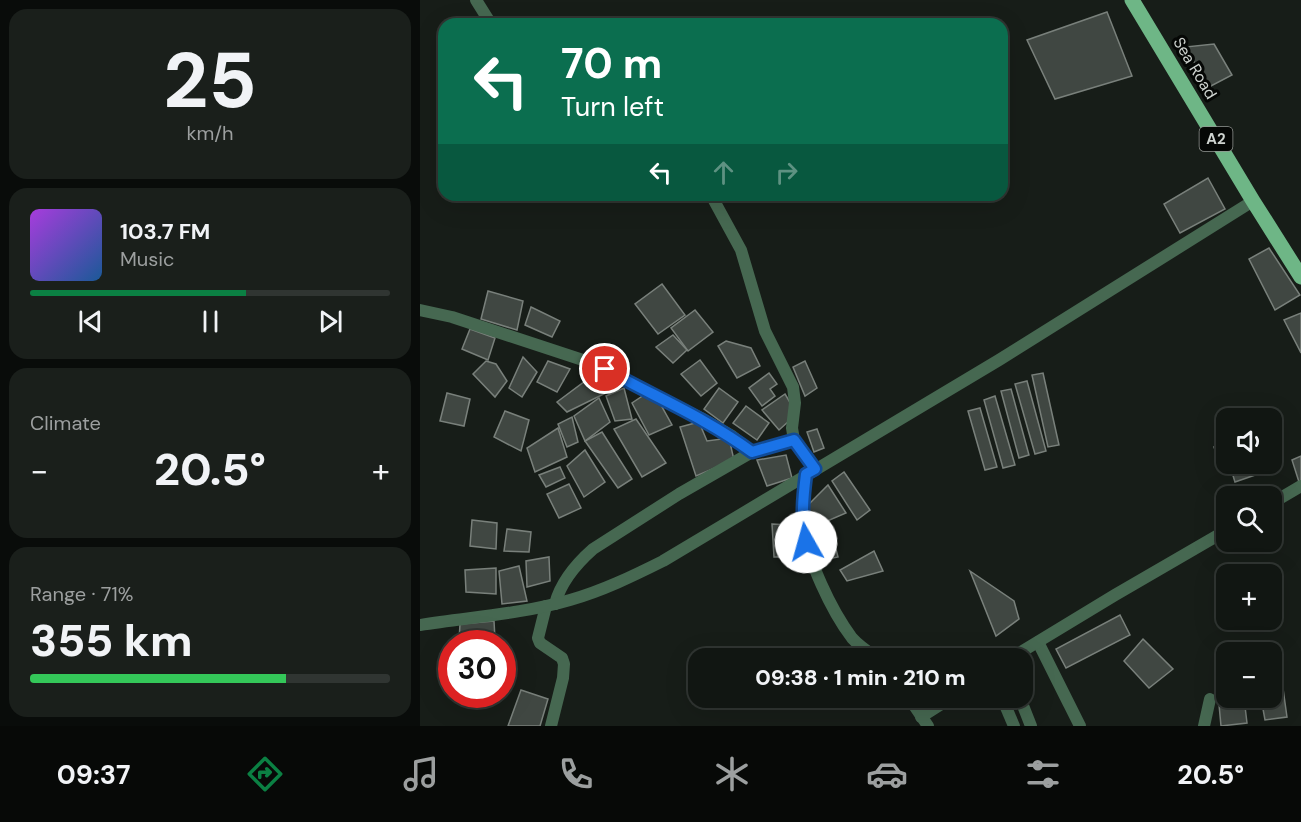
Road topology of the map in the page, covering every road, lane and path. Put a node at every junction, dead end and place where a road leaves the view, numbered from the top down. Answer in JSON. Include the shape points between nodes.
{"nodes":[{"id":1,"x":476,"y":0,"type":"edge"},
{"id":2,"x":1132,"y":0,"type":"edge"},
{"id":3,"x":487,"y":18,"type":"edge"},
{"id":4,"x":714,"y":201,"type":"edge"},
{"id":5,"x":1253,"y":201,"type":"junction"},
{"id":6,"x":1301,"y":277,"type":"edge"},
{"id":7,"x":420,"y":310,"type":"edge"},
{"id":8,"x":794,"y":440,"type":"junction"},
{"id":9,"x":752,"y":452,"type":"junction"},
{"id":10,"x":811,"y":472,"type":"junction"},
{"id":11,"x":1301,"y":486,"type":"edge"},
{"id":12,"x":1282,"y":497,"type":"edge"},
{"id":13,"x":1216,"y":537,"type":"edge"},
{"id":14,"x":550,"y":605,"type":"junction"},
{"id":15,"x":420,"y":625,"type":"edge"},
{"id":16,"x":1038,"y":642,"type":"junction"},
{"id":17,"x":863,"y":648,"type":"edge"},
{"id":18,"x":1028,"y":648,"type":"edge"},
{"id":19,"x":1210,"y":699,"type":"dead end"},
{"id":20,"x":916,"y":708,"type":"edge"},
{"id":21,"x":939,"y":708,"type":"edge"},
{"id":22,"x":1006,"y":708,"type":"edge"},
{"id":23,"x":1024,"y":708,"type":"edge"},
{"id":24,"x":924,"y":721,"type":"edge"},
{"id":25,"x":551,"y":726,"type":"edge"},
{"id":26,"x":1014,"y":726,"type":"edge"},
{"id":27,"x":1031,"y":726,"type":"edge"},
{"id":28,"x":1080,"y":726,"type":"edge"},
{"id":29,"x":1204,"y":726,"type":"edge"}],
"edges":[{"from":1,"to":3,"type":"street"},
{"from":2,"to":5,"type":"main road","name":"Sea Road","number":"A2"},
{"from":4,"to":8,"type":"street","via":[[741,250],[765,331],[793,387]]},
{"from":5,"to":6,"type":"main road","name":"Sea Road","number":"A2"},
{"from":5,"to":10,"type":"street"},
{"from":7,"to":9,"type":"street","via":[[452,316],[595,364],[701,418]]},
{"from":8,"to":9,"type":"street"},
{"from":8,"to":10,"type":"street"},
{"from":9,"to":14,"type":"street","via":[[582,558]]},
{"from":10,"to":14,"type":"street","via":[[663,561],[594,592]]},
{"from":10,"to":17,"type":"street","via":[[802,515],[806,542],[845,627]]},
{"from":11,"to":12,"type":"street"},
{"from":13,"to":16,"type":"street"},
{"from":14,"to":15,"type":"street"},
{"from":14,"to":25,"type":"street","via":[[538,638],[562,658],[564,670]]},
{"from":16,"to":18,"type":"street"},
{"from":16,"to":28,"type":"street"},
{"from":19,"to":29,"type":"street"},
{"from":20,"to":24,"type":"street"},
{"from":21,"to":24,"type":"street"},
{"from":22,"to":26,"type":"street"},
{"from":23,"to":27,"type":"street"}]}
